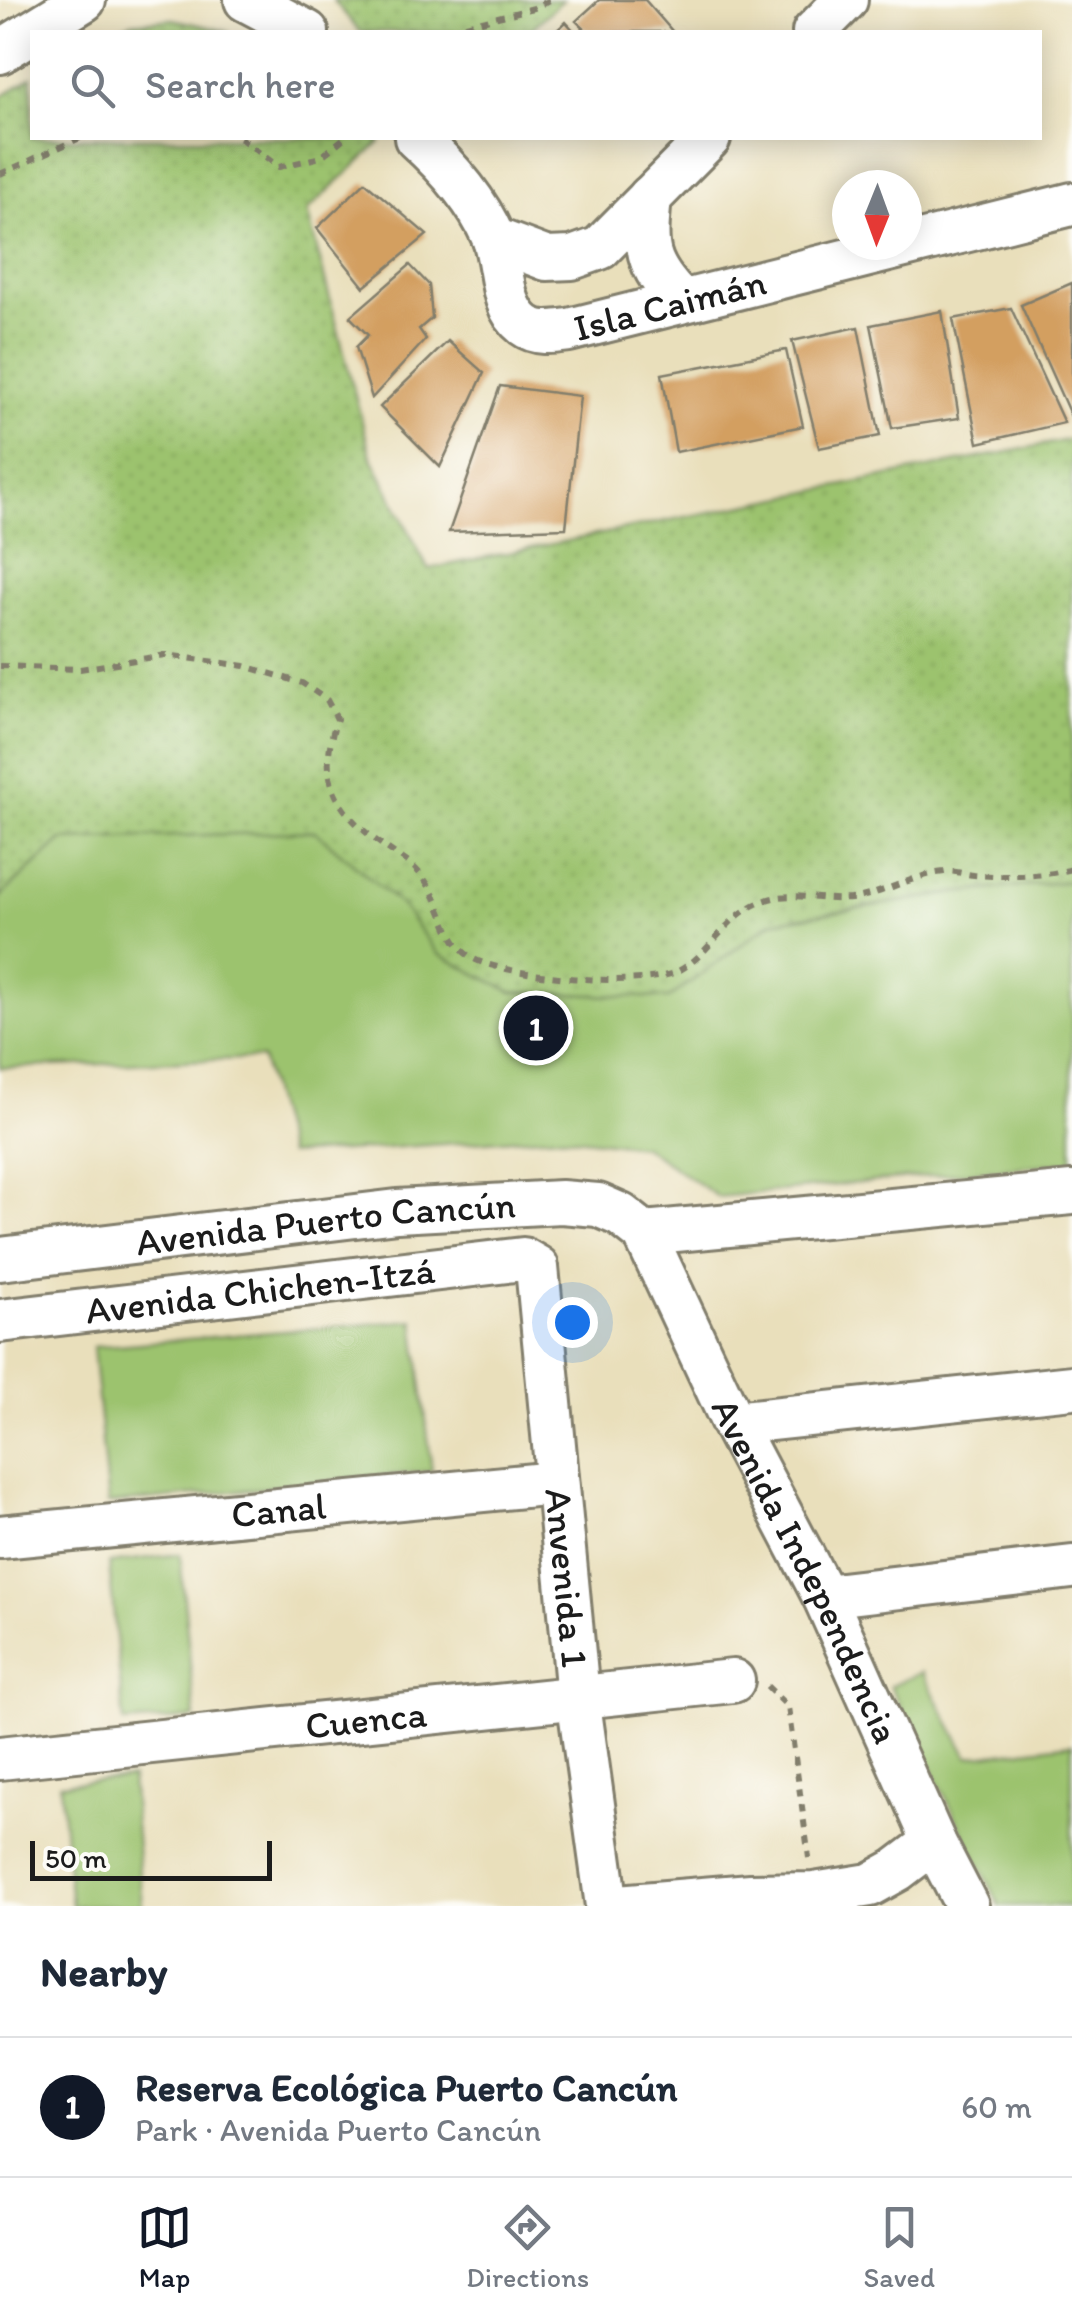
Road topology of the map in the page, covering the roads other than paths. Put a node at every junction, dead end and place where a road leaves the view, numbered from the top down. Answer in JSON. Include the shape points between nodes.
{"nodes":[{"id":1,"x":84,"y":0,"type":"edge"},
{"id":2,"x":246,"y":0,"type":"edge"},
{"id":3,"x":846,"y":0,"type":"edge"},
{"id":4,"x":301,"y":21,"type":"edge"},
{"id":5,"x":36,"y":30,"type":"edge"},
{"id":6,"x":816,"y":30,"type":"edge"},
{"id":7,"x":30,"y":33,"type":"edge"},
{"id":8,"x":0,"y":52,"type":"edge"},
{"id":9,"x":418,"y":140,"type":"edge"},
{"id":10,"x":707,"y":140,"type":"edge"},
{"id":11,"x":650,"y":197,"type":"junction"},
{"id":12,"x":1072,"y":204,"type":"edge"},
{"id":13,"x":494,"y":239,"type":"junction"},
{"id":14,"x":681,"y":301,"type":"junction"},
{"id":15,"x":1072,"y":1193,"type":"edge"},
{"id":16,"x":644,"y":1233,"type":"junction"},
{"id":17,"x":0,"y":1259,"type":"edge"},
{"id":18,"x":523,"y":1260,"type":"joint"},
{"id":19,"x":0,"y":1321,"type":"edge"},
{"id":20,"x":1072,"y":1387,"type":"edge"},
{"id":21,"x":733,"y":1423,"type":"junction"},
{"id":22,"x":555,"y":1484,"type":"junction"},
{"id":23,"x":0,"y":1537,"type":"edge"},
{"id":24,"x":1072,"y":1567,"type":"edge"},
{"id":25,"x":824,"y":1596,"type":"junction"},
{"id":26,"x":733,"y":1681,"type":"road end"},
{"id":27,"x":578,"y":1696,"type":"junction"},
{"id":28,"x":0,"y":1758,"type":"edge"},
{"id":29,"x":934,"y":1842,"type":"junction"},
{"id":30,"x":607,"y":1906,"type":"edge"},
{"id":31,"x":618,"y":1906,"type":"edge"},
{"id":32,"x":967,"y":1906,"type":"edge"}],
"edges":[{"from":1,"to":5,"type":"street"},
{"from":2,"to":4,"type":"street"},
{"from":3,"to":6,"type":"street"},
{"from":7,"to":8,"type":"street"},
{"from":9,"to":13,"type":"street","name":"Isla Caimán","via":[[477,206]]},
{"from":10,"to":11,"type":"street","name":"Isla Caimán"},
{"from":11,"to":13,"type":"street","name":"Isla Caimán","via":[[600,248],[572,258],[547,260]]},
{"from":11,"to":14,"type":"street","via":[[649,260]]},
{"from":12,"to":14,"type":"street","name":"Isla Caimán"},
{"from":13,"to":14,"type":"street","name":"Isla Caimán","via":[[511,311],[526,326],[570,330]]},
{"from":15,"to":16,"type":"street"},
{"from":16,"to":17,"type":"street","name":"Avenida Puerto Cancún","via":[[598,1205],[561,1202],[397,1211]]},
{"from":16,"to":21,"type":"street","name":"Avenida Independencia"},
{"from":18,"to":19,"type":"street","name":"Avenida Chichen-Itzá"},
{"from":18,"to":22,"type":"street","name":"Anvenida 1","via":[[540,1277]]},
{"from":20,"to":21,"type":"street"},
{"from":21,"to":25,"type":"street","name":"Avenida Independencia"},
{"from":22,"to":23,"type":"street","name":"Canal"},
{"from":22,"to":27,"type":"street","name":"Anvenida 1"},
{"from":24,"to":25,"type":"street"},
{"from":25,"to":29,"type":"street","name":"Avenida Independencia"},
{"from":26,"to":27,"type":"street","name":"Cuenca"},
{"from":27,"to":28,"type":"street","name":"Cuenca"},
{"from":27,"to":30,"type":"street","name":"Anvenida 1"},
{"from":29,"to":31,"type":"street","via":[[870,1886]]},
{"from":29,"to":32,"type":"street","name":"Avenida Independencia"}]}
